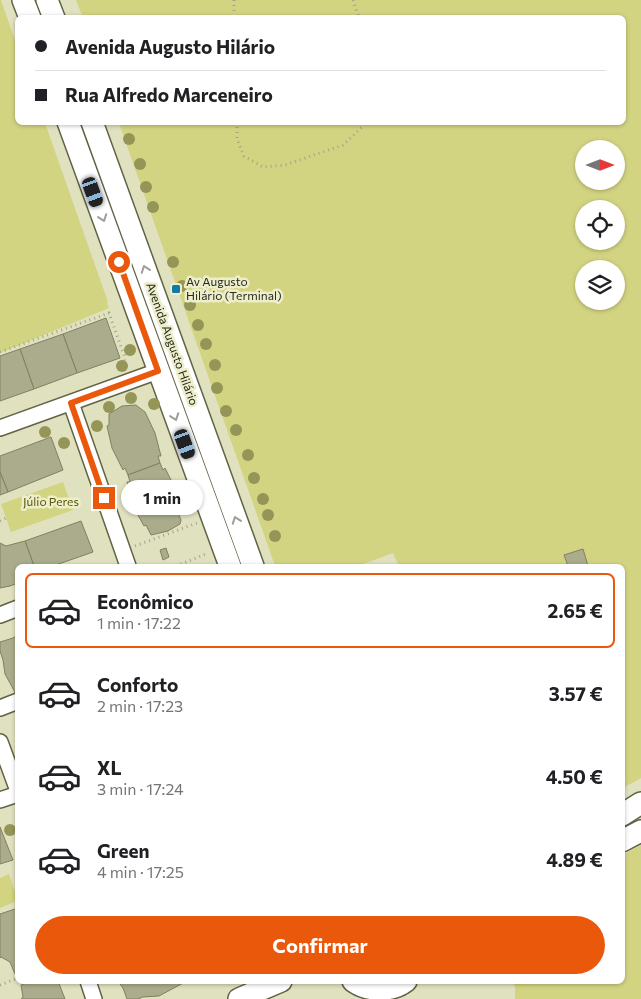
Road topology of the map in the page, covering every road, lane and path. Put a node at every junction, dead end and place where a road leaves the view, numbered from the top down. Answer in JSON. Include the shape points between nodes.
{"nodes":[{"id":1,"x":23,"y":0,"type":"edge"},
{"id":2,"x":47,"y":0,"type":"edge"},
{"id":3,"x":234,"y":0,"type":"edge"},
{"id":4,"x":353,"y":0,"type":"edge"},
{"id":5,"x":29,"y":15,"type":"edge"},
{"id":6,"x":53,"y":15,"type":"edge"},
{"id":7,"x":234,"y":15,"type":"edge"},
{"id":8,"x":358,"y":15,"type":"edge"},
{"id":9,"x":69,"y":125,"type":"edge"},
{"id":10,"x":93,"y":125,"type":"edge"},
{"id":11,"x":237,"y":125,"type":"edge"},
{"id":12,"x":363,"y":125,"type":"edge"},
{"id":13,"x":0,"y":352,"type":"edge"},
{"id":14,"x":158,"y":371,"type":"junction"},
{"id":15,"x":128,"y":382,"type":"junction"},
{"id":16,"x":71,"y":403,"type":"junction"},
{"id":17,"x":0,"y":428,"type":"edge"},
{"id":18,"x":6,"y":518,"type":"dead end"},
{"id":19,"x":212,"y":518,"type":"junction"},
{"id":20,"x":0,"y":520,"type":"edge"},
{"id":21,"x":123,"y":550,"type":"junction"},
{"id":22,"x":226,"y":557,"type":"edge"},
{"id":23,"x":127,"y":564,"type":"edge"},
{"id":24,"x":187,"y":564,"type":"edge"},
{"id":25,"x":252,"y":564,"type":"edge"},
{"id":26,"x":15,"y":609,"type":"edge"},
{"id":27,"x":0,"y":615,"type":"edge"},
{"id":28,"x":15,"y":702,"type":"edge"},
{"id":29,"x":0,"y":708,"type":"edge"},
{"id":30,"x":0,"y":742,"type":"edge"},
{"id":31,"x":15,"y":784,"type":"edge"},
{"id":32,"x":15,"y":794,"type":"edge"},
{"id":33,"x":0,"y":800,"type":"edge"},
{"id":34,"x":641,"y":803,"type":"edge"},
{"id":35,"x":625,"y":813,"type":"edge"},
{"id":36,"x":641,"y":831,"type":"edge"},
{"id":37,"x":625,"y":839,"type":"edge"},
{"id":38,"x":15,"y":979,"type":"edge"},
{"id":39,"x":89,"y":984,"type":"edge"},
{"id":40,"x":274,"y":984,"type":"edge"},
{"id":41,"x":360,"y":984,"type":"edge"},
{"id":42,"x":401,"y":984,"type":"edge"},
{"id":43,"x":0,"y":985,"type":"edge"},
{"id":44,"x":94,"y":999,"type":"edge"},
{"id":45,"x":240,"y":999,"type":"edge"}],
"edges":[{"from":1,"to":5,"type":"main road"},
{"from":2,"to":6,"type":"main road"},
{"from":3,"to":7,"type":"path"},
{"from":4,"to":8,"type":"path"},
{"from":9,"to":14,"type":"main road","name":"Avenida Augusto Hilário","one_way":true},
{"from":25,"to":10,"type":"main road","name":"Avenida Augusto Hilário","one_way":true},
{"from":11,"to":12,"type":"path","via":[[237,139],[244,156],[263,167],[285,165],[343,145]]},
{"from":13,"to":15,"type":"path","via":[[109,313],[124,355]]},
{"from":14,"to":15,"type":"street"},
{"from":14,"to":19,"type":"main road","name":"Avenida Augusto Hilário","one_way":true},
{"from":15,"to":16,"type":"street"},
{"from":16,"to":17,"type":"street"},
{"from":16,"to":21,"type":"street"},
{"from":18,"to":20,"type":"path"},
{"from":19,"to":21,"type":"path"},
{"from":19,"to":22,"type":"main road","name":"Avenida Augusto Hilário"},
{"from":21,"to":23,"type":"street"},
{"from":22,"to":24,"type":"path"},
{"from":26,"to":27,"type":"street"},
{"from":28,"to":29,"type":"street"},
{"from":30,"to":31,"type":"street"},
{"from":32,"to":33,"type":"street"},
{"from":34,"to":35,"type":"main road"},
{"from":36,"to":37,"type":"main road"},
{"from":38,"to":43,"type":"path"},
{"from":39,"to":44,"type":"street"},
{"from":40,"to":45,"type":"main road"},
{"from":41,"to":42,"type":"main road","via":[[371,989],[388,989]]}]}
